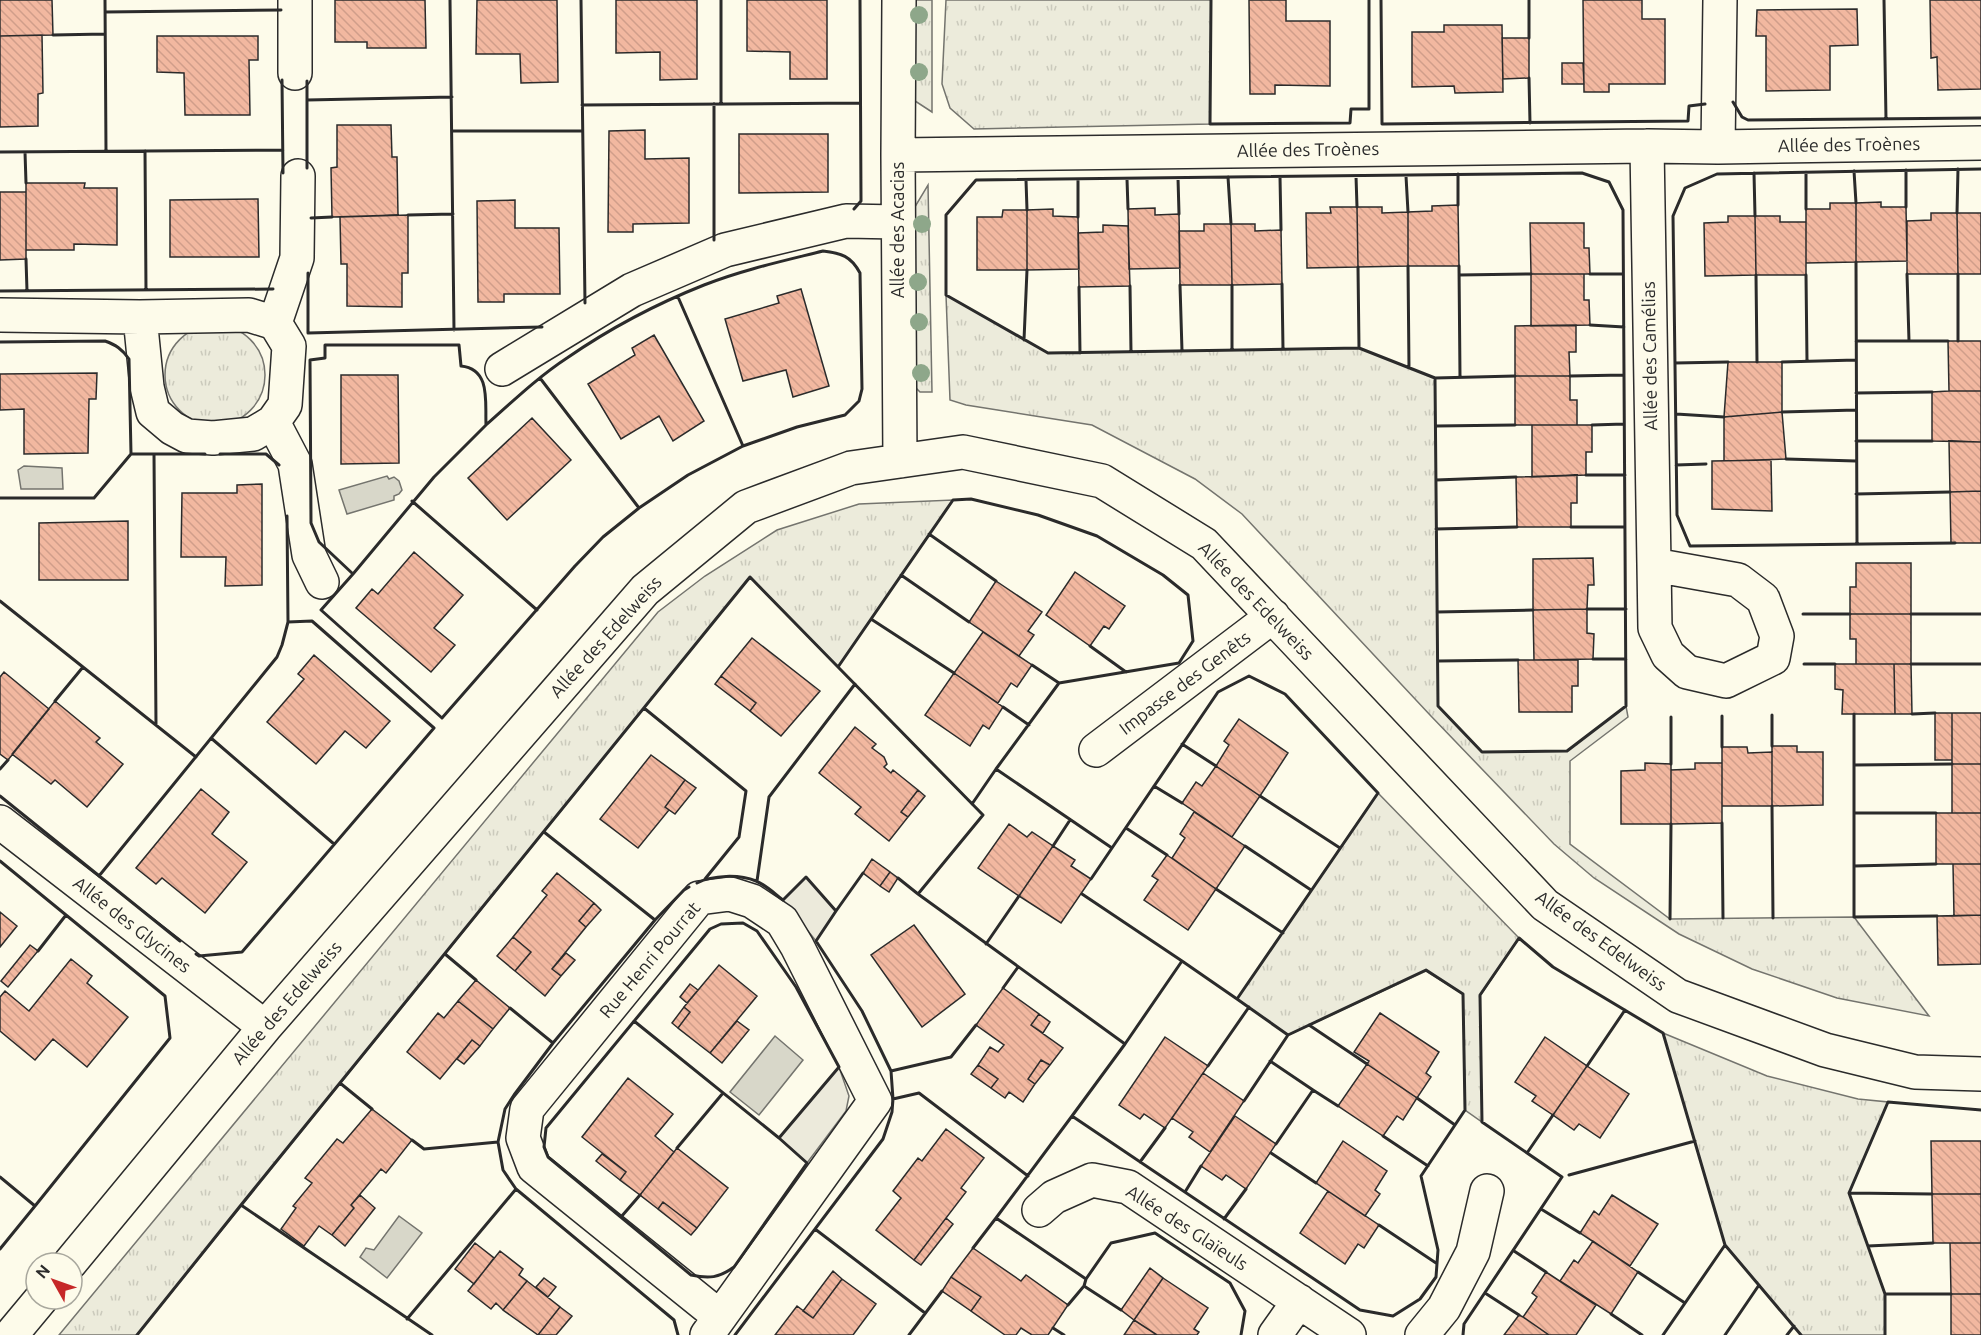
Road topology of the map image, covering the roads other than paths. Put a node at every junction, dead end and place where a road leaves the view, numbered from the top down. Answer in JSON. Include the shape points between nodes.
{"nodes":[{"id":1,"x":295,"y":0,"type":"edge"},
{"id":2,"x":899,"y":0,"type":"edge"},
{"id":3,"x":1720,"y":0,"type":"edge"},
{"id":4,"x":295,"y":73,"type":"dead end"},
{"id":5,"x":1981,"y":143,"type":"edge"},
{"id":6,"x":1647,"y":146,"type":"junction"},
{"id":7,"x":1718,"y":147,"type":"junction"},
{"id":8,"x":898,"y":155,"type":"junction"},
{"id":9,"x":298,"y":176,"type":"dead end"},
{"id":10,"x":898,"y":222,"type":"junction"},
{"id":11,"x":0,"y":315,"type":"edge"},
{"id":12,"x":140,"y":317,"type":"junction"},
{"id":13,"x":275,"y":323,"type":"junction"},
{"id":14,"x":502,"y":369,"type":"dead end"},
{"id":15,"x":273,"y":422,"type":"junction"},
{"id":16,"x":900,"y":461,"type":"junction"},
{"id":17,"x":1654,"y":565,"type":"dead end"},
{"id":18,"x":322,"y":582,"type":"dead end"},
{"id":19,"x":1273,"y":616,"type":"junction"},
{"id":20,"x":1096,"y":750,"type":"dead end"},
{"id":21,"x":0,"y":822,"type":"edge"},
{"id":22,"x":265,"y":1027,"type":"junction"},
{"id":23,"x":1981,"y":1074,"type":"edge"},
{"id":24,"x":1487,"y":1191,"type":"dead end"},
{"id":25,"x":1039,"y":1210,"type":"dead end"},
{"id":26,"x":80,"y":1251,"type":"edge"},
{"id":27,"x":1299,"y":1301,"type":"junction"},
{"id":28,"x":31,"y":1311,"type":"edge"},
{"id":29,"x":714,"y":1326,"type":"edge"},
{"id":30,"x":11,"y":1335,"type":"edge"},
{"id":31,"x":1275,"y":1335,"type":"edge"},
{"id":32,"x":1348,"y":1335,"type":"edge"},
{"id":33,"x":1422,"y":1335,"type":"edge"}],
"edges":[{"from":1,"to":4,"type":"street"},
{"from":2,"to":8,"type":"street","name":"Allée des Acacias"},
{"from":3,"to":7,"type":"street"},
{"from":5,"to":7,"type":"street","name":"Allée des Troènes"},
{"from":6,"to":7,"type":"street","name":"Allée des Troènes"},
{"from":6,"to":8,"type":"street","name":"Allée des Troènes"},
{"from":6,"to":17,"type":"street","name":"Allée des Camélias"},
{"from":8,"to":10,"type":"street","name":"Allée des Acacias"},
{"from":9,"to":13,"type":"street","via":[[297,258]]},
{"from":10,"to":14,"type":"street","via":[[846,221],[725,250],[632,290]]},
{"from":10,"to":16,"type":"street","name":"Allée des Acacias"},
{"from":11,"to":12,"type":"street"},
{"from":12,"to":13,"type":"street","via":[[249,315]]},
{"from":12,"to":15,"type":"street","via":[[153,412],[172,428],[187,436],[213,438],[253,434]]},
{"from":13,"to":15,"type":"street","via":[[289,346],[285,405]]},
{"from":15,"to":18,"type":"street","via":[[295,464],[309,555]]},
{"from":16,"to":19,"type":"street","name":"Allée des Edelweiss","via":[[963,452],[1102,481],[1204,544]]},
{"from":16,"to":22,"type":"street","name":"Allée des Edelweiss","via":[[851,468],[746,507],[645,590]]},
{"from":19,"to":20,"type":"street","name":"Impasse des Genêts"},
{"from":19,"to":23,"type":"street","name":"Allée des Edelweiss","via":[[1545,905],[1677,996],[1825,1050],[1915,1072]]},
{"from":21,"to":22,"type":"street","name":"Allée des Glycines"},
{"from":22,"to":26,"type":"street","name":"Allée des Edelweiss"},
{"from":24,"to":33,"type":"street","via":[[1473,1252],[1444,1308]]},
{"from":25,"to":27,"type":"street","name":"Allée des Glaïeuls","via":[[1054,1197],[1092,1180],[1128,1187]]},
{"from":27,"to":31,"type":"street"},
{"from":27,"to":32,"type":"street","name":"Allée des Glaïeuls"},
{"from":28,"to":30,"type":"street"},
{"from":29,"to":29,"type":"street","name":"Rue Henri Pourrat","via":[[875,1101],[782,921],[752,901],[730,894],[699,898],[527,1109],[523,1138],[534,1167]]}]}
